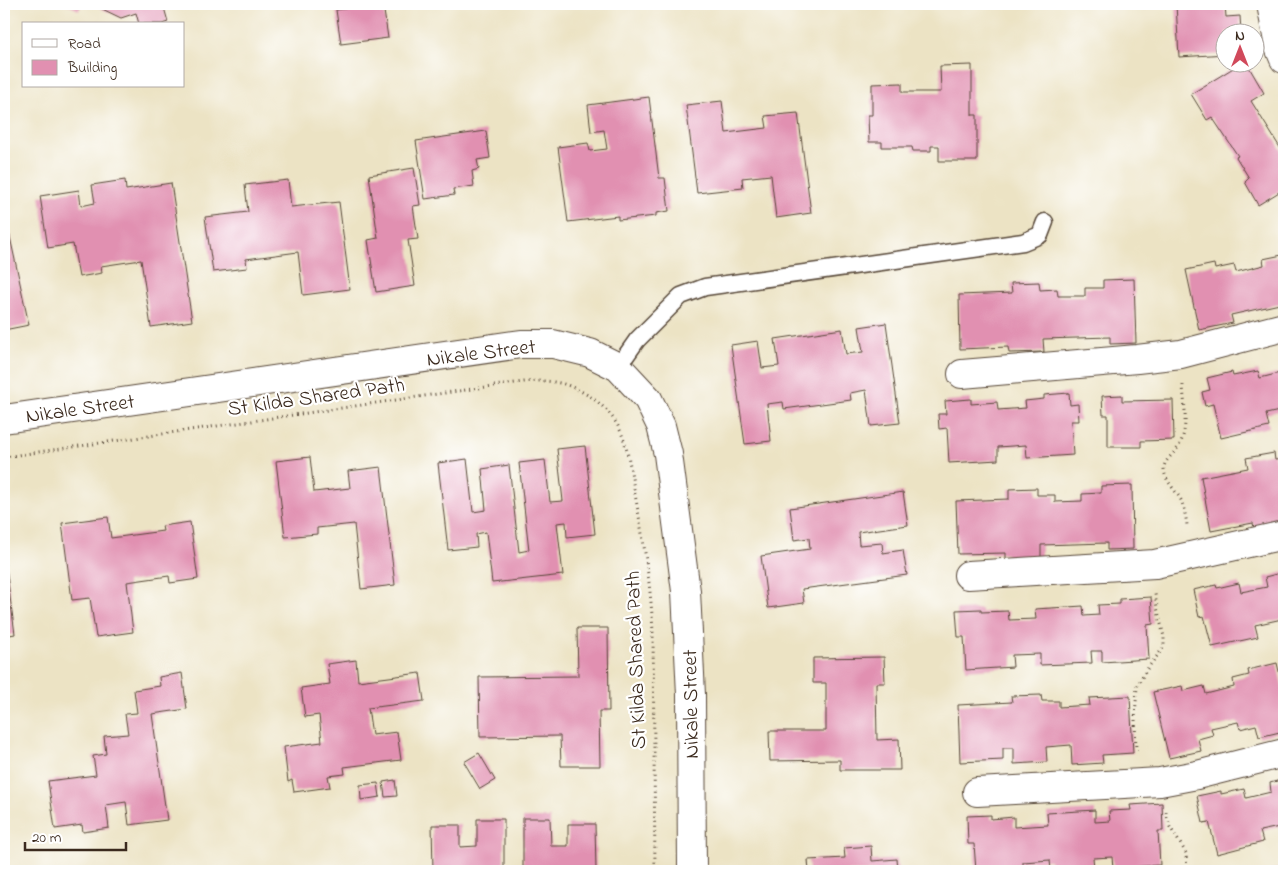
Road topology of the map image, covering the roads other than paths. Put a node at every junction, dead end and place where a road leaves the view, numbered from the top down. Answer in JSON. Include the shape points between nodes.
{"nodes":[{"id":1,"x":1271,"y":4,"type":"edge"},
{"id":2,"x":1284,"y":60,"type":"edge"},
{"id":3,"x":1045,"y":222,"type":"dead end"},
{"id":4,"x":1284,"y":327,"type":"edge"},
{"id":5,"x":618,"y":367,"type":"junction"},
{"id":6,"x":962,"y":374,"type":"dead end"},
{"id":7,"x":4,"y":419,"type":"edge"},
{"id":8,"x":1284,"y":535,"type":"edge"},
{"id":9,"x":968,"y":575,"type":"dead end"},
{"id":10,"x":1284,"y":753,"type":"edge"},
{"id":11,"x":976,"y":792,"type":"dead end"},
{"id":12,"x":692,"y":871,"type":"edge"}],
"edges":[{"from":1,"to":2,"type":"street"},
{"from":3,"to":5,"type":"lane","via":[[1040,235],[1023,242],[705,287],[681,296],[636,340]]},
{"from":4,"to":6,"type":"street","via":[[1181,354]]},
{"from":5,"to":7,"type":"street","name":"Nikale Street","via":[[590,353],[553,344],[521,344]]},
{"from":5,"to":12,"type":"street","name":"Nikale Street","via":[[648,399],[661,426],[668,454],[686,591],[691,695]]},
{"from":8,"to":9,"type":"street","via":[[1152,564]]},
{"from":10,"to":11,"type":"street","via":[[1197,775],[1150,782]]}]}
